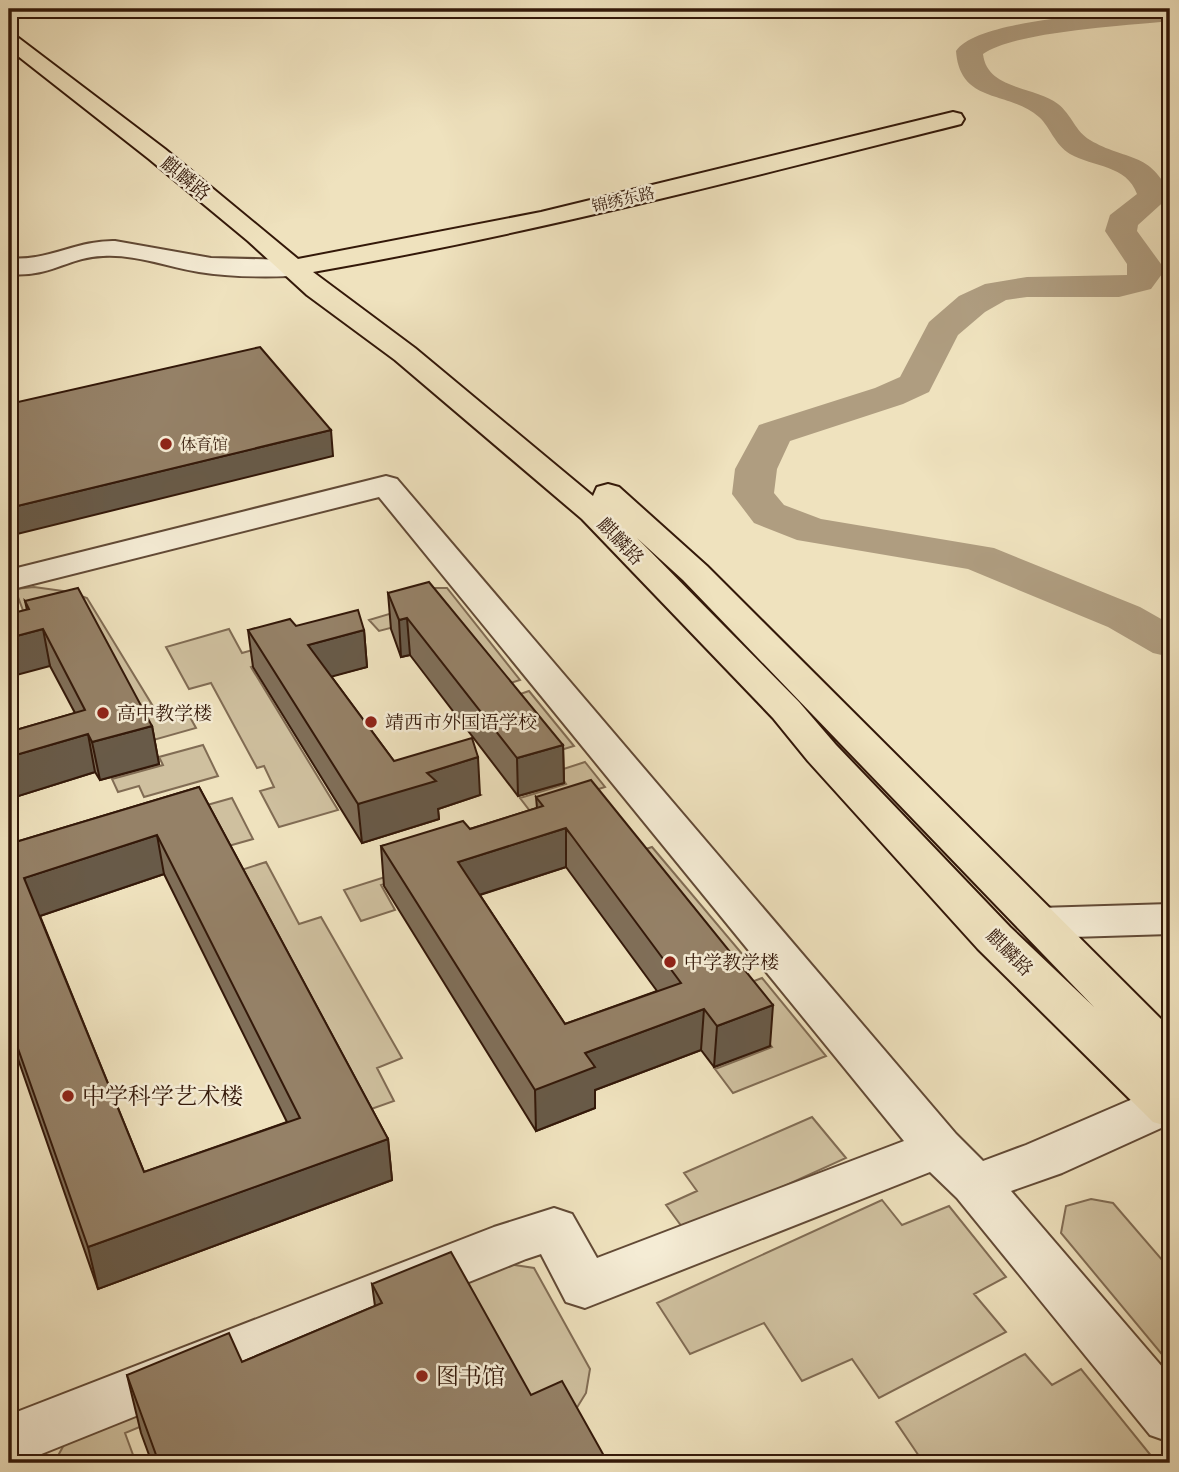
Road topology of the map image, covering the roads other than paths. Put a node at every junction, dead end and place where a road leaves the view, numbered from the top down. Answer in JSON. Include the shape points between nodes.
{"nodes":[{"id":1,"x":12,"y":9,"type":"edge"},
{"id":2,"x":9,"y":40,"type":"edge"},
{"id":3,"x":942,"y":115,"type":"dead end"},
{"id":4,"x":9,"y":245,"type":"edge"},
{"id":5,"x":9,"y":254,"type":"edge"},
{"id":6,"x":299,"y":259,"type":"junction"},
{"id":7,"x":9,"y":266,"type":"edge"},
{"id":8,"x":9,"y":579,"type":"edge"},
{"id":9,"x":1170,"y":919,"type":"edge"},
{"id":10,"x":1039,"y":923,"type":"junction"},
{"id":11,"x":1170,"y":1057,"type":"edge"},
{"id":12,"x":1168,"y":1107,"type":"edge"},
{"id":13,"x":938,"y":1147,"type":"junction"},
{"id":14,"x":975,"y":1184,"type":"junction"},
{"id":15,"x":1170,"y":1417,"type":"edge"},
{"id":16,"x":17,"y":1447,"type":"edge"}],
"edges":[{"from":1,"to":6,"type":"main road","name":"麒麟路","via":[[16,20],[41,45],[289,234]]},
{"from":2,"to":6,"type":"main road","name":"麒麟路"},
{"from":3,"to":6,"type":"main road","name":"锦绣东路","via":[[612,202]]},
{"from":4,"to":5,"type":"street","via":[[13,250]]},
{"from":6,"to":7,"type":"street","via":[[226,268],[100,248],[49,266]]},
{"from":6,"to":10,"type":"main road","name":"麒麟路","via":[[621,506],[695,573]]},
{"from":6,"to":12,"type":"main road","name":"麒麟路","via":[[593,512],[786,710],[994,938]]},
{"from":8,"to":13,"type":"street","via":[[386,486]]},
{"from":9,"to":10,"type":"street"},
{"from":10,"to":11,"type":"main road","name":"麒麟路"},
{"from":12,"to":14,"type":"street"},
{"from":13,"to":14,"type":"street"},
{"from":13,"to":16,"type":"street","via":[[585,1286],[554,1228]]},
{"from":14,"to":15,"type":"street"}]}
